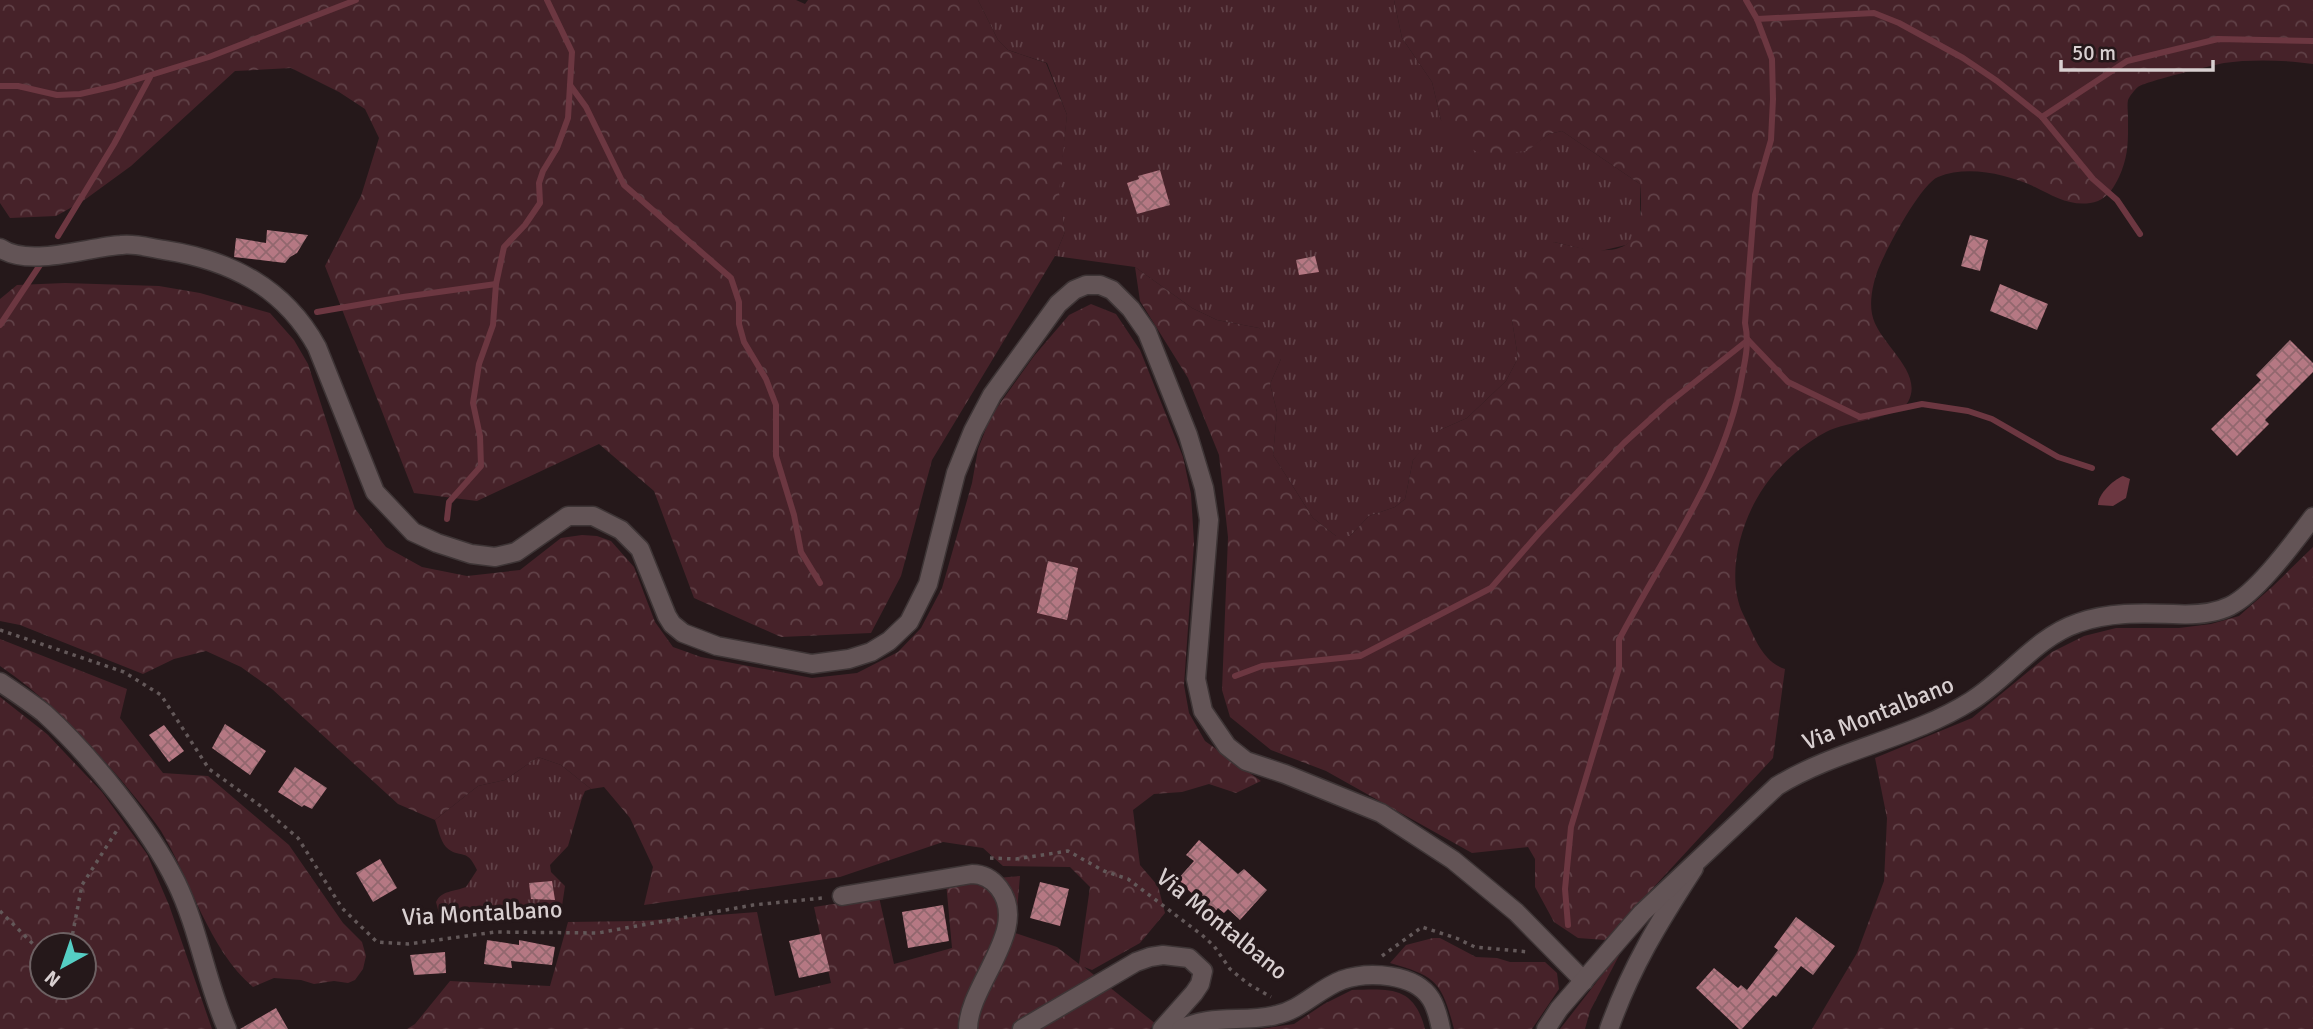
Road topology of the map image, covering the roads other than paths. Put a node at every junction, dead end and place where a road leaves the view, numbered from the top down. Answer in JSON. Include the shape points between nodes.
{"nodes":[{"id":1,"x":0,"y":248,"type":"edge"},
{"id":2,"x":2313,"y":517,"type":"edge"},
{"id":3,"x":0,"y":682,"type":"edge"},
{"id":4,"x":1700,"y":859,"type":"junction"},
{"id":5,"x":842,"y":896,"type":"road end"},
{"id":6,"x":1584,"y":981,"type":"junction"},
{"id":7,"x":228,"y":1029,"type":"edge"},
{"id":8,"x":968,"y":1029,"type":"edge"},
{"id":9,"x":1023,"y":1029,"type":"edge"},
{"id":10,"x":1162,"y":1029,"type":"edge"},
{"id":11,"x":1181,"y":1029,"type":"edge"},
{"id":12,"x":1441,"y":1029,"type":"edge"},
{"id":13,"x":1546,"y":1029,"type":"edge"},
{"id":14,"x":1609,"y":1029,"type":"edge"}],
"edges":[{"from":1,"to":6,"type":"street","via":[[28,257],[124,244],[193,255],[235,270],[283,300],[307,330],[375,492],[413,532],[471,554],[495,557],[516,552],[568,516],[593,516],[621,530],[640,549],[667,616],[682,633],[717,646],[812,664],[871,652],[909,622],[929,584],[956,472],[992,395],[1074,289],[1100,285],[1112,290],[1147,332],[1204,488],[1209,520],[1196,679],[1203,711],[1227,746],[1246,761],[1381,813],[1453,860],[1516,912]]},
{"from":2,"to":4,"type":"street","name":"Via Montalbano","via":[[2284,556],[2230,607],[2212,612],[2109,616],[2054,634],[1973,700],[1942,717],[1800,772],[1777,786]]},
{"from":3,"to":7,"type":"street","via":[[70,739],[155,845],[193,924]]},
{"from":4,"to":6,"type":"street","name":"Via Montalbano","via":[[1642,913]]},
{"from":4,"to":14,"type":"street","via":[[1643,948]]},
{"from":5,"to":8,"type":"street","via":[[980,874],[995,883],[1005,896],[1008,927],[974,999]]},
{"from":6,"to":13,"type":"street","name":"Via Montalbano"},
{"from":9,"to":10,"type":"street","name":"Via Montalbano","via":[[1136,962],[1163,955],[1189,958],[1203,971],[1200,984]]},
{"from":11,"to":12,"type":"street","name":"Via Montalbano","via":[[1194,1023],[1262,1018],[1293,1009],[1342,980],[1380,975],[1419,986],[1432,1000]]}]}
